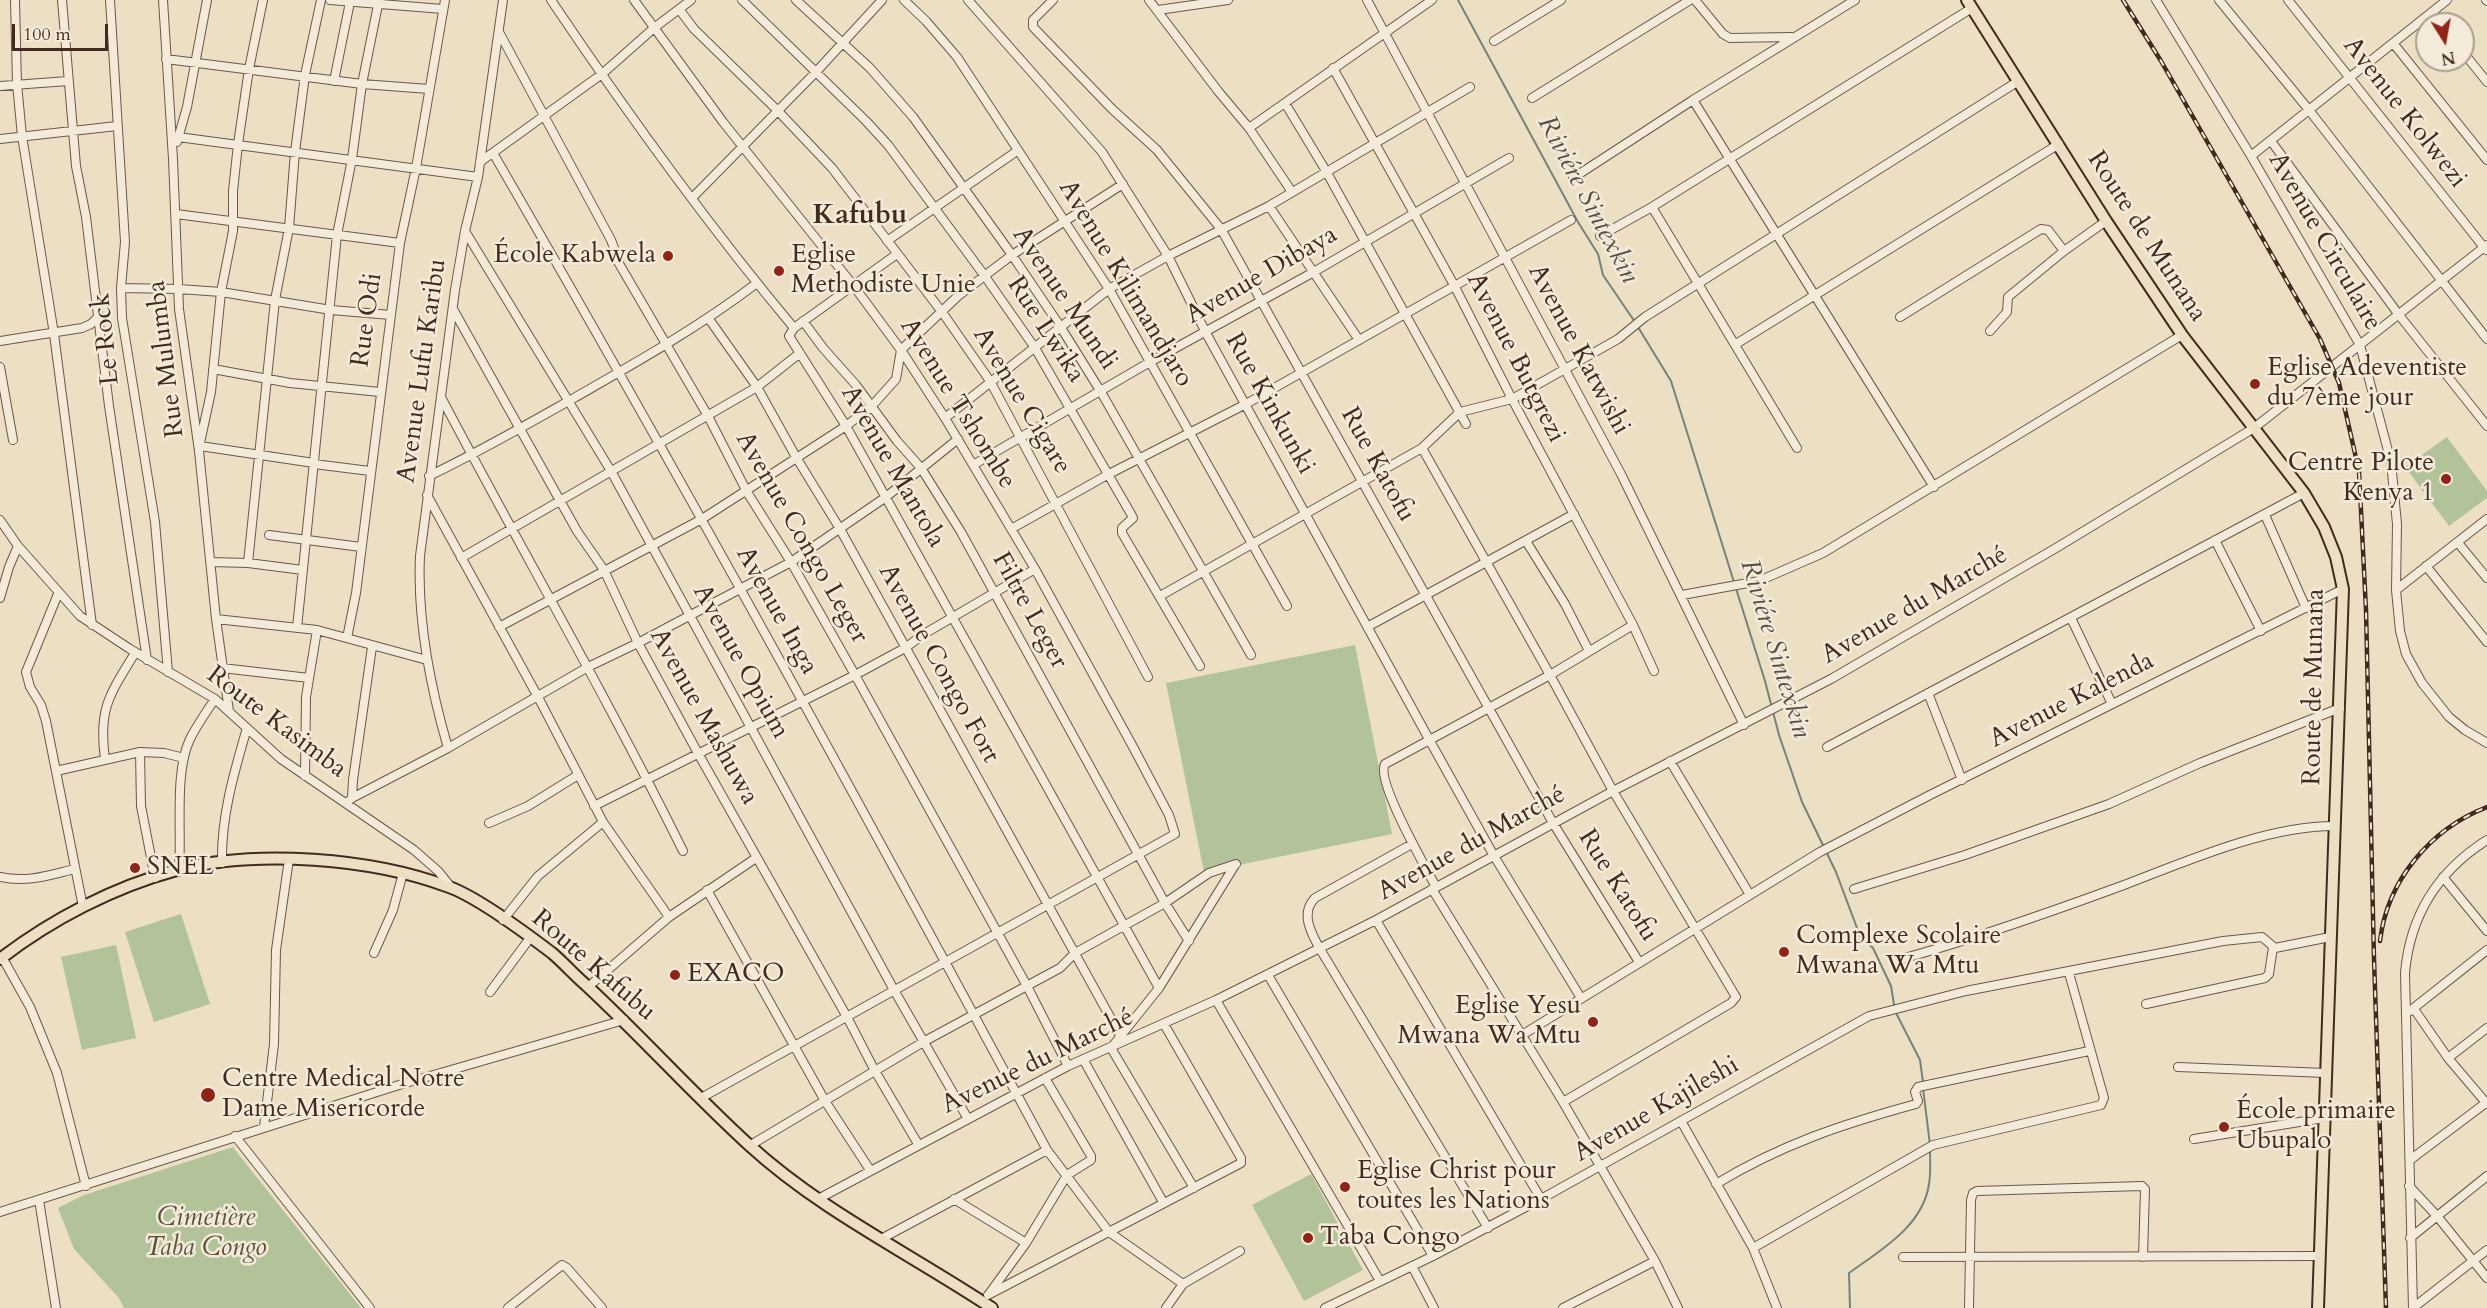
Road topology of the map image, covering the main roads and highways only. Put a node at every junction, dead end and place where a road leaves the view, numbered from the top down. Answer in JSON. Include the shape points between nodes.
{"nodes":[{"id":1,"x":1969,"y":4,"type":"edge"},
{"id":2,"x":1,"y":958,"type":"edge"},
{"id":3,"x":987,"y":1302,"type":"edge"},
{"id":4,"x":2318,"y":1308,"type":"edge"}],
"edges":[{"from":1,"to":4,"type":"main road","name":"Route de Munana","via":[[2182,335],[2304,493],[2336,557],[2343,589]]},
{"from":2,"to":3,"type":"main road","name":"Route Kafubu","via":[[54,923],[113,893],[179,870],[222,863],[255,859],[340,863],[404,873],[451,887],[553,954],[749,1146],[818,1199]]}]}
